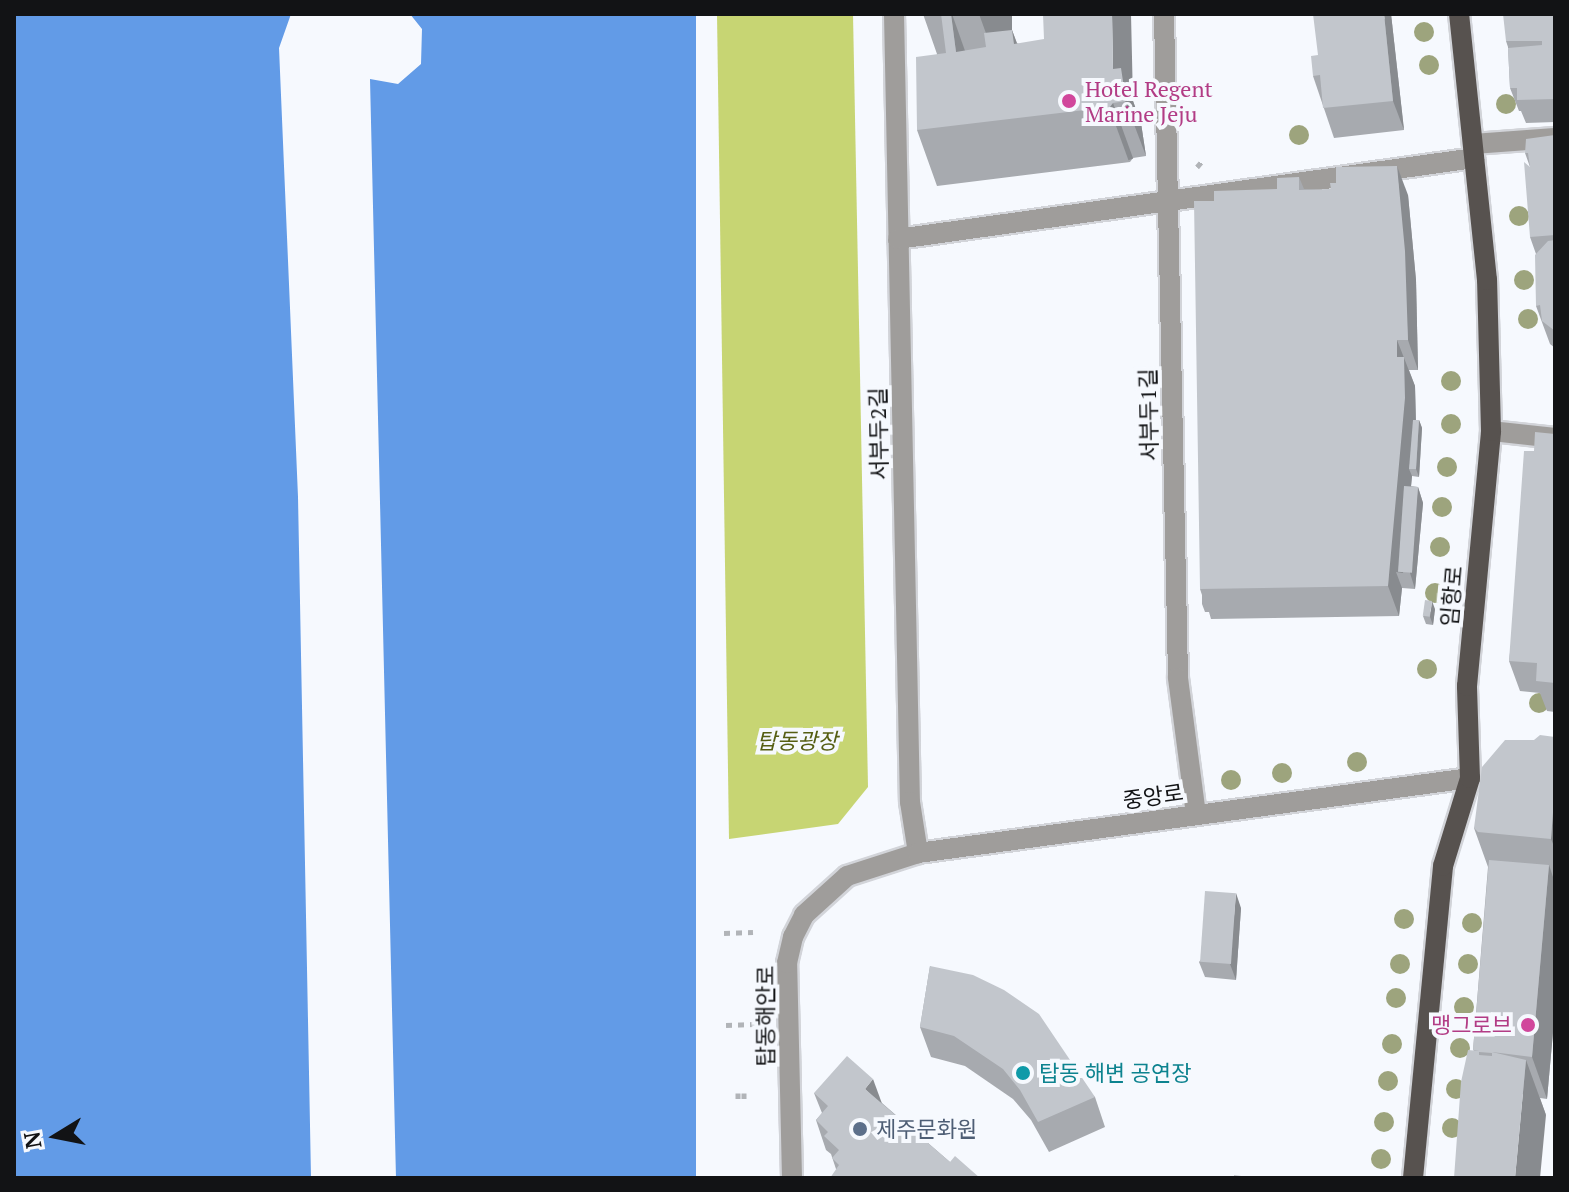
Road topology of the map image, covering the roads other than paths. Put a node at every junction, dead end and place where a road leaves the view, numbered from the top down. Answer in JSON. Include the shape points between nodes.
{"nodes":[{"id":1,"x":894,"y":14,"type":"edge"},
{"id":2,"x":1164,"y":14,"type":"edge"},
{"id":3,"x":1459,"y":14,"type":"edge"},
{"id":4,"x":1555,"y":138,"type":"edge"},
{"id":5,"x":1473,"y":151,"type":"junction"},
{"id":6,"x":1168,"y":200,"type":"junction"},
{"id":7,"x":898,"y":239,"type":"junction"},
{"id":8,"x":1491,"y":431,"type":"junction"},
{"id":9,"x":1555,"y":438,"type":"edge"},
{"id":10,"x":1477,"y":777,"type":"junction"},
{"id":11,"x":1196,"y":815,"type":"junction"},
{"id":12,"x":918,"y":853,"type":"junction"},
{"id":13,"x":847,"y":876,"type":"joint"},
{"id":14,"x":792,"y":1178,"type":"edge"},
{"id":15,"x":1413,"y":1178,"type":"edge"}],
"edges":[{"from":1,"to":7,"type":"street","name":"서부두2길"},
{"from":2,"to":6,"type":"street","name":"서부두1길"},
{"from":3,"to":5,"type":"main road","name":"임항로"},
{"from":4,"to":5,"type":"street"},
{"from":5,"to":6,"type":"street"},
{"from":5,"to":8,"type":"main road","name":"임항로","via":[[1487,280]]},
{"from":6,"to":7,"type":"street"},
{"from":6,"to":11,"type":"street","name":"서부두1길","via":[[1178,678]]},
{"from":7,"to":12,"type":"street","name":"서부두2길","via":[[910,802]]},
{"from":8,"to":9,"type":"street"},
{"from":8,"to":10,"type":"main road","name":"임항로","via":[[1467,686]]},
{"from":10,"to":11,"type":"street","name":"중앙로"},
{"from":10,"to":15,"type":"main road","name":"임항로","via":[[1443,866]]},
{"from":11,"to":12,"type":"street","name":"중앙로"},
{"from":12,"to":13,"type":"street","name":"중앙로"},
{"from":13,"to":14,"type":"street","name":"탑동해안로","via":[[804,915],[787,963]]}]}
